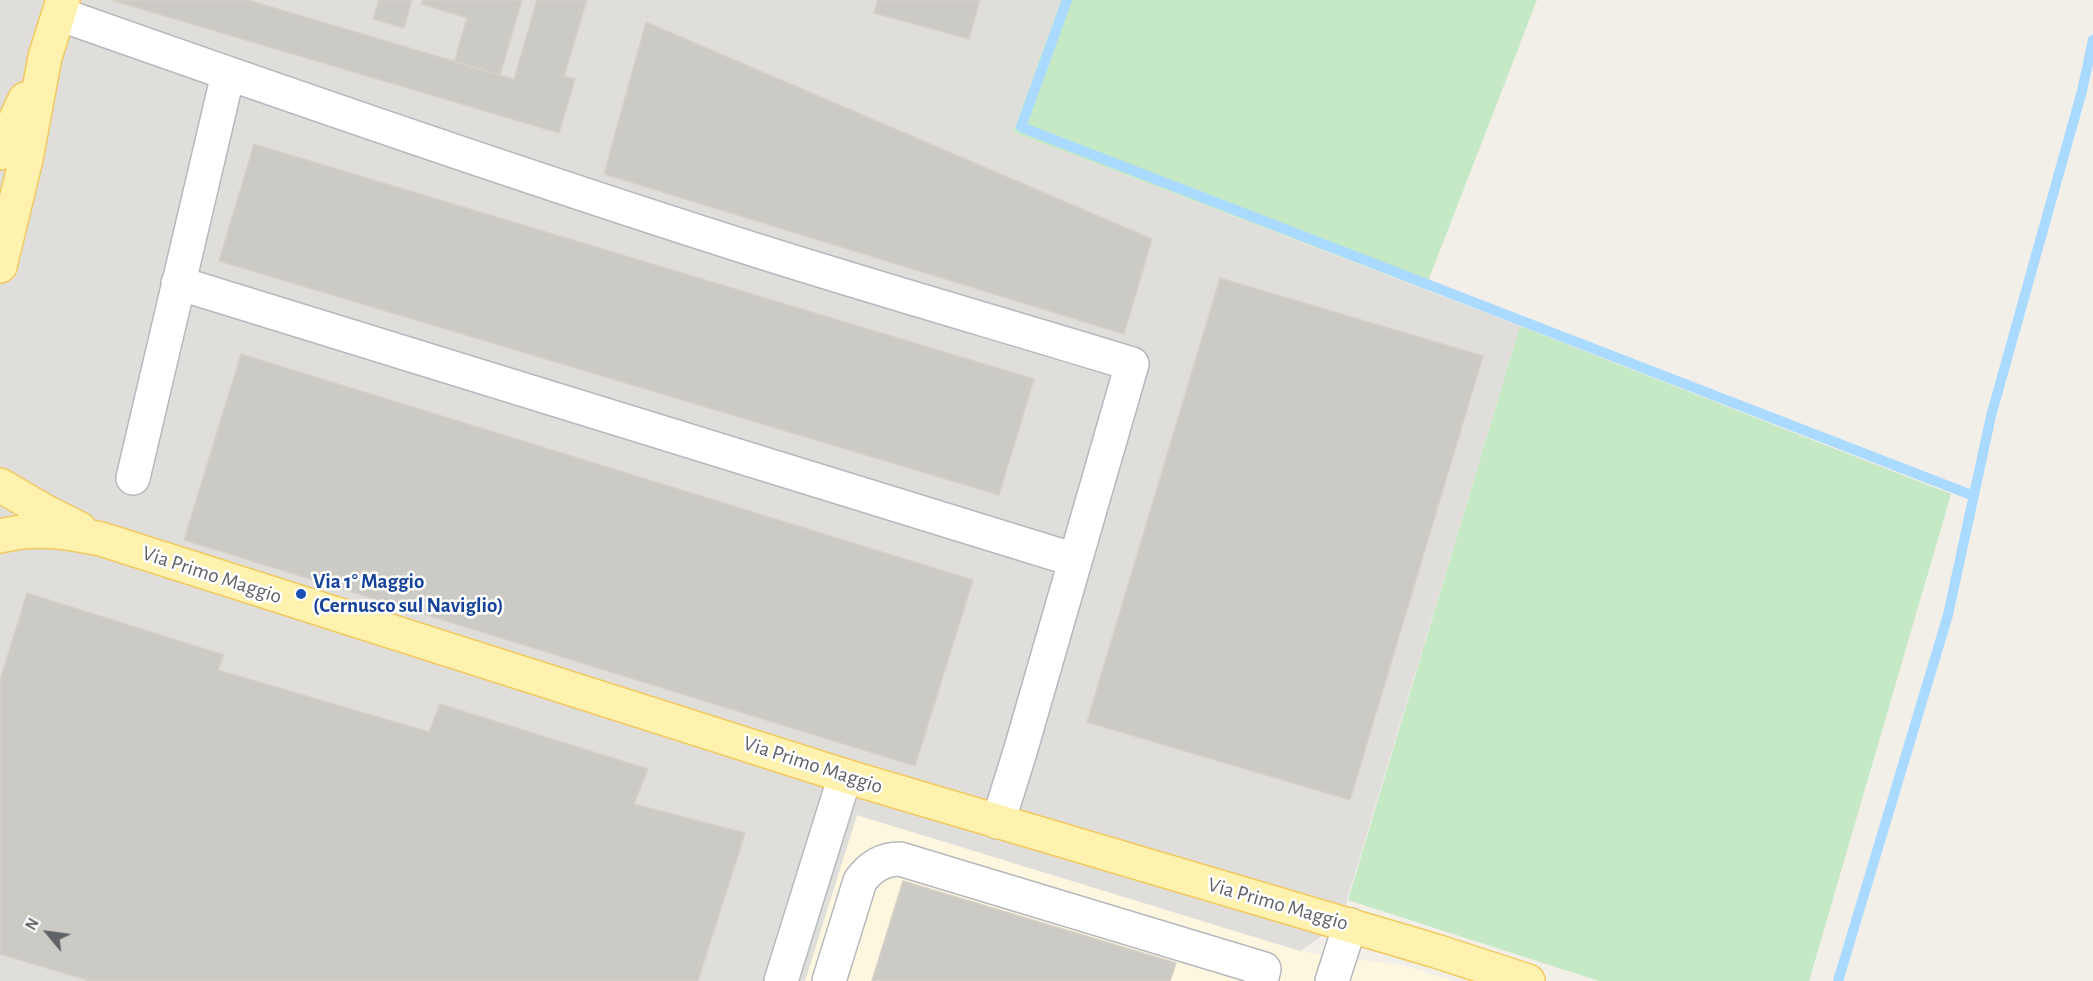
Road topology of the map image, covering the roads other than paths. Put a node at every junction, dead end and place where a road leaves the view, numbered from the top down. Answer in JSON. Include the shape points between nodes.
{"nodes":[{"id":1,"x":61,"y":7,"type":"edge"},
{"id":2,"x":45,"y":57,"type":"junction"},
{"id":3,"x":228,"y":74,"type":"junction"},
{"id":4,"x":0,"y":153,"type":"edge"},
{"id":5,"x":0,"y":266,"type":"edge"},
{"id":6,"x":178,"y":283,"type":"junction"},
{"id":7,"x":133,"y":478,"type":"dead end"},
{"id":8,"x":0,"y":485,"type":"edge"},
{"id":9,"x":0,"y":536,"type":"edge"},
{"id":10,"x":101,"y":539,"type":"junction"},
{"id":11,"x":1075,"y":560,"type":"junction"},
{"id":12,"x":844,"y":776,"type":"junction"},
{"id":13,"x":998,"y":822,"type":"junction"},
{"id":14,"x":1350,"y":925,"type":"junction"},
{"id":15,"x":1262,"y":975,"type":"edge"},
{"id":16,"x":781,"y":981,"type":"edge"},
{"id":17,"x":829,"y":981,"type":"edge"},
{"id":18,"x":1332,"y":981,"type":"edge"},
{"id":19,"x":1528,"y":981,"type":"edge"}],
"edges":[{"from":1,"to":2,"type":"main road"},
{"from":1,"to":3,"type":"lane"},
{"from":2,"to":4,"type":"main road"},
{"from":2,"to":5,"type":"main road"},
{"from":3,"to":6,"type":"lane"},
{"from":3,"to":11,"type":"lane","via":[[768,254],[1132,364]]},
{"from":6,"to":7,"type":"lane"},
{"from":6,"to":11,"type":"lane"},
{"from":8,"to":10,"type":"main road","name":"Via Primo Maggio"},
{"from":9,"to":10,"type":"main road","name":"Via Primo Maggio","via":[[59,531]]},
{"from":10,"to":12,"type":"main road","name":"Via Primo Maggio"},
{"from":11,"to":13,"type":"lane"},
{"from":12,"to":13,"type":"main road","name":"Via Primo Maggio"},
{"from":12,"to":16,"type":"lane"},
{"from":13,"to":14,"type":"main road","name":"Via Primo Maggio"},
{"from":14,"to":18,"type":"lane"},
{"from":14,"to":19,"type":"main road","name":"Via Primo Maggio"},
{"from":15,"to":17,"type":"lane","via":[[907,860],[893,859],[869,870],[857,887]]}]}
